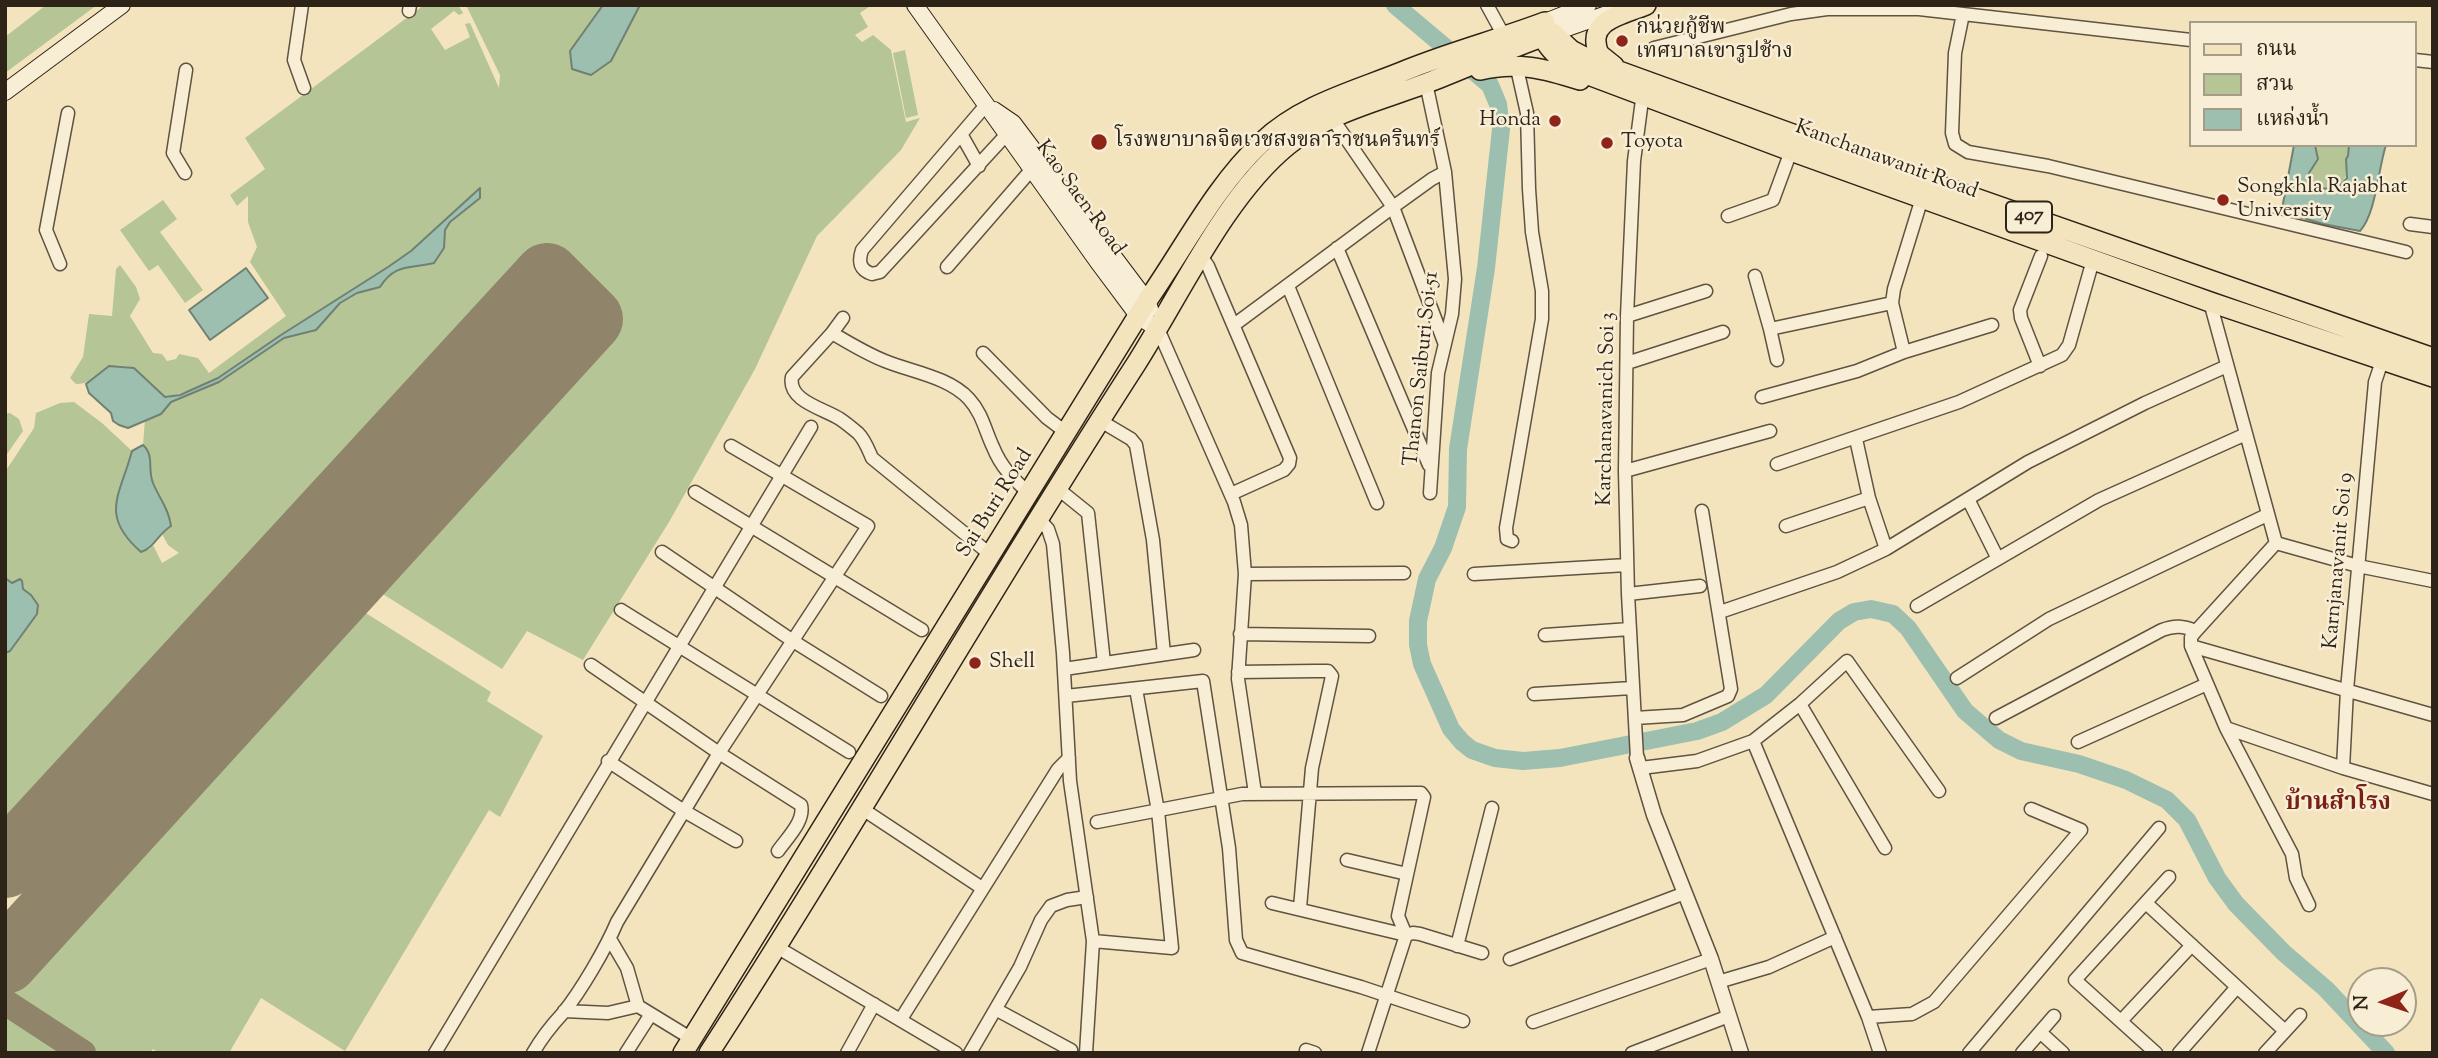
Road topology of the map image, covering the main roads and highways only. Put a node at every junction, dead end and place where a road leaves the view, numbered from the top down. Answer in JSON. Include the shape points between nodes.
{"nodes":[{"id":1,"x":122,"y":5,"type":"edge"},
{"id":2,"x":915,"y":5,"type":"edge"},
{"id":3,"x":1588,"y":5,"type":"edge"},
{"id":4,"x":1630,"y":5,"type":"edge"},
{"id":5,"x":1646,"y":5,"type":"edge"},
{"id":6,"x":1521,"y":39,"type":"junction"},
{"id":7,"x":1626,"y":72,"type":"junction"},
{"id":8,"x":1427,"y":76,"type":"junction"},
{"id":9,"x":5,"y":92,"type":"edge"},
{"id":10,"x":986,"y":105,"type":"junction"},
{"id":11,"x":1682,"y":111,"type":"junction"},
{"id":12,"x":1143,"y":309,"type":"junction"},
{"id":13,"x":1158,"y":329,"type":"junction"},
{"id":14,"x":2385,"y":351,"type":"junction"},
{"id":15,"x":2433,"y":358,"type":"edge"},
{"id":16,"x":2433,"y":377,"type":"edge"},
{"id":17,"x":688,"y":1046,"type":"edge"},
{"id":18,"x":710,"y":1051,"type":"edge"}],
"edges":[{"from":1,"to":9,"type":"main road"},
{"from":2,"to":10,"type":"main road","name":"Kao Saen Road"},
{"from":3,"to":6,"type":"main road"},
{"from":4,"to":6,"type":"main road"},
{"from":5,"to":7,"type":"main road","via":[[1600,25],[1595,37],[1602,58]]},
{"from":6,"to":7,"type":"main road","name":"Kanchanawanit Road","number":"407","via":[[1571,50]]},
{"from":6,"to":8,"type":"main road"},
{"from":6,"to":11,"type":"main road","name":"Kanchanawanit Road","number":"407","via":[[1586,74]]},
{"from":6,"to":11,"type":"main road","via":[[1516,64]]},
{"from":7,"to":14,"type":"main road","name":"Kanchanawanit Road","number":"407"},
{"from":8,"to":12,"type":"main road","name":"Sai Buri Road","via":[[1319,104],[1264,140],[1220,192]]},
{"from":8,"to":13,"type":"main road","name":"Sai Buri Road","via":[[1332,118],[1288,145],[1237,201]]},
{"from":10,"to":12,"type":"main road","name":"Kao Saen Road"},
{"from":10,"to":12,"type":"main road","name":"Kao Saen Road","via":[[1013,123]]},
{"from":11,"to":14,"type":"main road","name":"Kanchanawanit Road","number":"407","via":[[2210,302]]},
{"from":12,"to":13,"type":"main road"},
{"from":12,"to":17,"type":"main road","name":"Sai Buri Road"},
{"from":13,"to":18,"type":"main road","name":"Sai Buri Road"},
{"from":14,"to":15,"type":"main road","name":"Kanchanawanit Road","number":"407"},
{"from":14,"to":16,"type":"main road","name":"Kanchanawanit Road","number":"407"},
{"from":17,"to":18,"type":"main road"}]}
